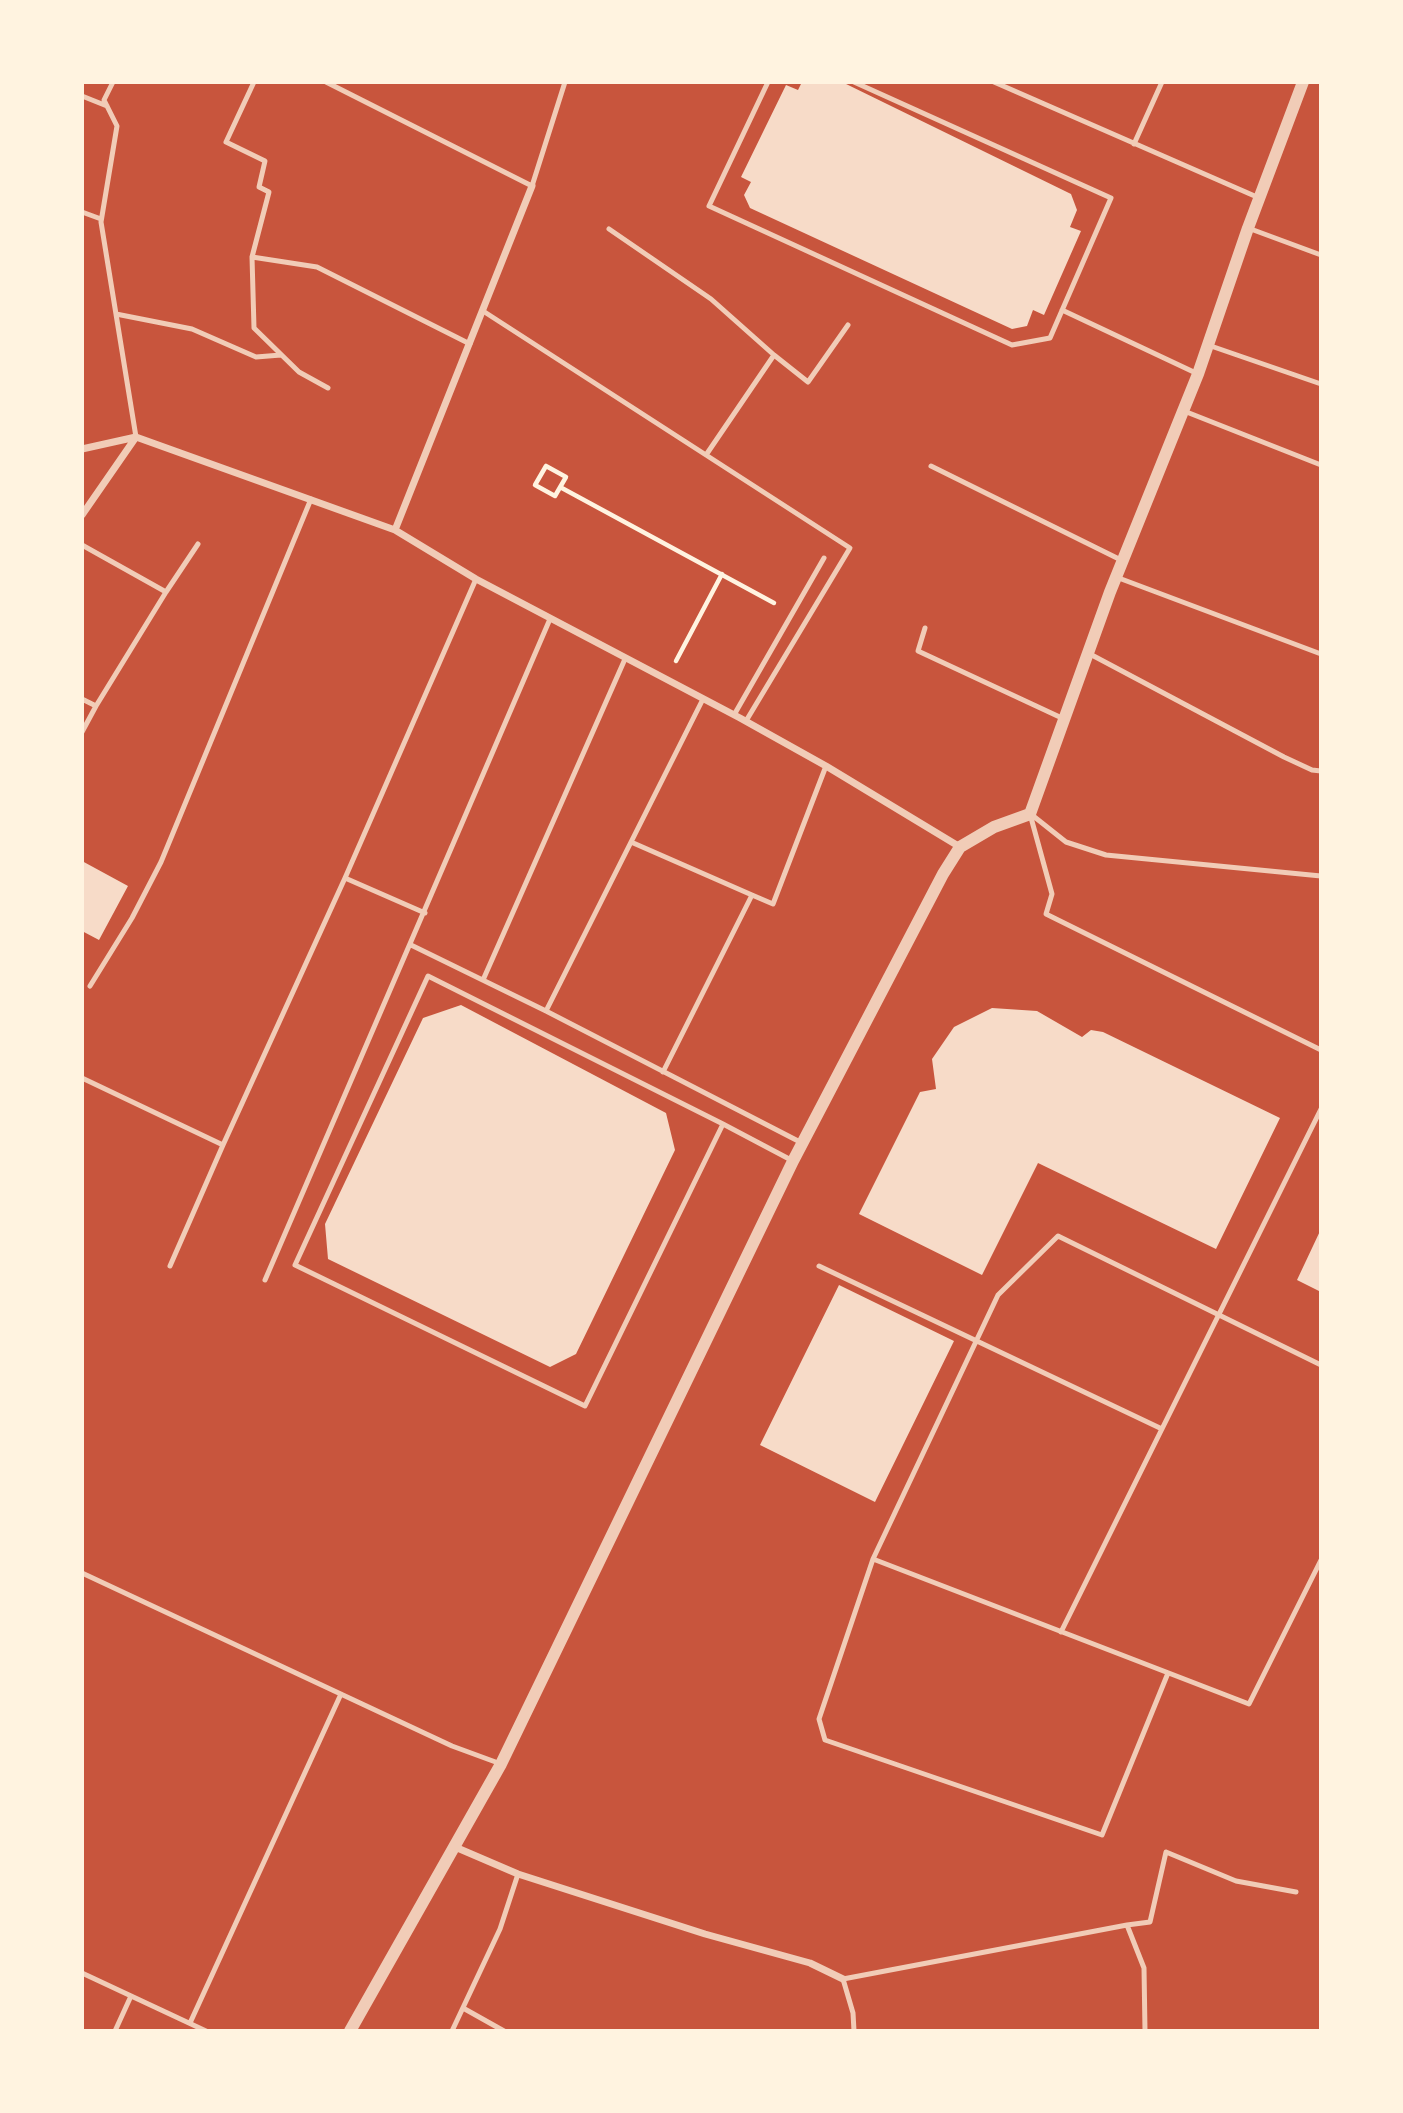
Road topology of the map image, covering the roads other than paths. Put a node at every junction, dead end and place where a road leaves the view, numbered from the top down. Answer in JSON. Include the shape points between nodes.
{"nodes":[{"id":1,"x":113,"y":82,"type":"edge"},
{"id":2,"x":254,"y":82,"type":"edge"},
{"id":3,"x":327,"y":82,"type":"edge"},
{"id":4,"x":565,"y":82,"type":"edge"},
{"id":5,"x":768,"y":82,"type":"edge"},
{"id":6,"x":854,"y":82,"type":"edge"},
{"id":7,"x":994,"y":82,"type":"edge"},
{"id":8,"x":1162,"y":82,"type":"edge"},
{"id":9,"x":1303,"y":82,"type":"edge"},
{"id":10,"x":82,"y":96,"type":"edge"},
{"id":11,"x":107,"y":106,"type":"junction"},
{"id":12,"x":1134,"y":144,"type":"junction"},
{"id":13,"x":532,"y":186,"type":"junction"},
{"id":14,"x":1259,"y":198,"type":"junction"},
{"id":15,"x":82,"y":212,"type":"edge"},
{"id":16,"x":101,"y":219,"type":"junction"},
{"id":17,"x":1248,"y":228,"type":"junction"},
{"id":18,"x":609,"y":229,"type":"dead end"},
{"id":19,"x":1321,"y":255,"type":"edge"},
{"id":20,"x":252,"y":257,"type":"junction"},
{"id":21,"x":1062,"y":310,"type":"junction"},
{"id":22,"x":483,"y":311,"type":"junction"},
{"id":23,"x":116,"y":314,"type":"junction"},
{"id":24,"x":848,"y":325,"type":"dead end"},
{"id":25,"x":470,"y":344,"type":"junction"},
{"id":26,"x":1208,"y":345,"type":"junction"},
{"id":27,"x":281,"y":355,"type":"junction"},
{"id":28,"x":774,"y":355,"type":"junction"},
{"id":29,"x":1198,"y":374,"type":"junction"},
{"id":30,"x":1321,"y":384,"type":"edge"},
{"id":31,"x":328,"y":388,"type":"dead end"},
{"id":32,"x":1184,"y":411,"type":"junction"},
{"id":33,"x":136,"y":437,"type":"junction"},
{"id":34,"x":82,"y":449,"type":"edge"},
{"id":35,"x":706,"y":455,"type":"junction"},
{"id":36,"x":1321,"y":465,"type":"edge"},
{"id":37,"x":931,"y":466,"type":"dead end"},
{"id":38,"x":312,"y":498,"type":"junction"},
{"id":39,"x":82,"y":515,"type":"edge"},
{"id":40,"x":395,"y":530,"type":"junction"},
{"id":41,"x":198,"y":544,"type":"dead end"},
{"id":42,"x":82,"y":545,"type":"edge"},
{"id":43,"x":824,"y":558,"type":"dead end"},
{"id":44,"x":1123,"y":561,"type":"junction"},
{"id":45,"x":1116,"y":577,"type":"junction"},
{"id":46,"x":476,"y":579,"type":"junction"},
{"id":47,"x":166,"y":592,"type":"junction"},
{"id":48,"x":550,"y":619,"type":"junction"},
{"id":49,"x":925,"y":628,"type":"dead end"},
{"id":50,"x":1088,"y":653,"type":"junction"},
{"id":51,"x":1321,"y":654,"type":"edge"},
{"id":52,"x":625,"y":659,"type":"junction"},
{"id":53,"x":82,"y":699,"type":"edge"},
{"id":54,"x":703,"y":699,"type":"junction"},
{"id":55,"x":96,"y":706,"type":"junction"},
{"id":56,"x":734,"y":715,"type":"junction"},
{"id":57,"x":1064,"y":719,"type":"junction"},
{"id":58,"x":746,"y":722,"type":"junction"},
{"id":59,"x":82,"y":732,"type":"edge"},
{"id":60,"x":826,"y":766,"type":"junction"},
{"id":61,"x":1321,"y":771,"type":"edge"},
{"id":62,"x":1030,"y":814,"type":"junction"},
{"id":63,"x":631,"y":842,"type":"junction"},
{"id":64,"x":960,"y":847,"type":"junction"},
{"id":65,"x":1321,"y":876,"type":"edge"},
{"id":66,"x":345,"y":878,"type":"junction"},
{"id":67,"x":752,"y":895,"type":"junction"},
{"id":68,"x":425,"y":913,"type":"junction"},
{"id":69,"x":411,"y":945,"type":"junction"},
{"id":70,"x":483,"y":980,"type":"junction"},
{"id":71,"x":82,"y":982,"type":"edge"},
{"id":72,"x":90,"y":986,"type":"junction"},
{"id":73,"x":82,"y":989,"type":"edge"},
{"id":74,"x":546,"y":1011,"type":"junction"},
{"id":75,"x":1321,"y":1051,"type":"edge"},
{"id":76,"x":663,"y":1072,"type":"junction"},
{"id":77,"x":82,"y":1078,"type":"edge"},
{"id":78,"x":1321,"y":1109,"type":"edge"},
{"id":79,"x":723,"y":1124,"type":"junction"},
{"id":80,"x":803,"y":1143,"type":"junction"},
{"id":81,"x":223,"y":1145,"type":"junction"},
{"id":82,"x":793,"y":1161,"type":"junction"},
{"id":83,"x":170,"y":1266,"type":"dead end"},
{"id":84,"x":819,"y":1266,"type":"dead end"},
{"id":85,"x":265,"y":1280,"type":"dead end"},
{"id":86,"x":1219,"y":1314,"type":"junction"},
{"id":87,"x":975,"y":1342,"type":"junction"},
{"id":88,"x":1321,"y":1364,"type":"edge"},
{"id":89,"x":1162,"y":1429,"type":"junction"},
{"id":90,"x":873,"y":1559,"type":"junction"},
{"id":91,"x":1321,"y":1560,"type":"edge"},
{"id":92,"x":82,"y":1573,"type":"edge"},
{"id":93,"x":1061,"y":1632,"type":"junction"},
{"id":94,"x":1168,"y":1673,"type":"junction"},
{"id":95,"x":341,"y":1694,"type":"junction"},
{"id":96,"x":501,"y":1763,"type":"junction"},
{"id":97,"x":455,"y":1847,"type":"junction"},
{"id":98,"x":518,"y":1874,"type":"junction"},
{"id":99,"x":1296,"y":1892,"type":"dead end"},
{"id":100,"x":1127,"y":1925,"type":"junction"},
{"id":101,"x":82,"y":1973,"type":"edge"},
{"id":102,"x":843,"y":1979,"type":"junction"},
{"id":103,"x":131,"y":1996,"type":"junction"},
{"id":104,"x":463,"y":2008,"type":"junction"},
{"id":105,"x":190,"y":2024,"type":"junction"},
{"id":106,"x":115,"y":2031,"type":"edge"},
{"id":107,"x":206,"y":2031,"type":"edge"},
{"id":108,"x":350,"y":2031,"type":"edge"},
{"id":109,"x":452,"y":2031,"type":"edge"},
{"id":110,"x":504,"y":2031,"type":"edge"},
{"id":111,"x":854,"y":2031,"type":"edge"},
{"id":112,"x":1145,"y":2031,"type":"edge"}],
"edges":[{"from":1,"to":11,"type":"lane","via":[[104,100]]},
{"from":2,"to":20,"type":"lane","via":[[226,142],[265,161],[259,187],[269,192]]},
{"from":3,"to":13,"type":"lane"},
{"from":4,"to":13,"type":"lane"},
{"from":5,"to":21,"type":"lane","via":[[709,206],[1012,345],[1050,338]]},
{"from":6,"to":21,"type":"lane","via":[[1111,198]]},
{"from":7,"to":12,"type":"lane"},
{"from":8,"to":12,"type":"lane"},
{"from":9,"to":14,"type":"street"},
{"from":10,"to":11,"type":"lane"},
{"from":11,"to":16,"type":"lane","via":[[117,126]]},
{"from":12,"to":14,"type":"lane"},
{"from":13,"to":22,"type":"street"},
{"from":14,"to":17,"type":"street"},
{"from":15,"to":16,"type":"lane"},
{"from":16,"to":23,"type":"lane"},
{"from":17,"to":19,"type":"lane"},
{"from":17,"to":26,"type":"street"},
{"from":18,"to":28,"type":"lane","via":[[711,299]]},
{"from":20,"to":25,"type":"lane","via":[[317,267]]},
{"from":20,"to":27,"type":"lane","via":[[254,328]]},
{"from":21,"to":29,"type":"lane"},
{"from":22,"to":25,"type":"street"},
{"from":22,"to":35,"type":"lane"},
{"from":23,"to":27,"type":"lane","via":[[192,329],[256,357]]},
{"from":23,"to":33,"type":"lane"},
{"from":24,"to":28,"type":"lane","via":[[808,382]]},
{"from":25,"to":40,"type":"street"},
{"from":26,"to":29,"type":"street"},
{"from":26,"to":30,"type":"lane"},
{"from":27,"to":31,"type":"lane","via":[[299,372]]},
{"from":28,"to":35,"type":"lane"},
{"from":29,"to":32,"type":"street"},
{"from":32,"to":36,"type":"lane"},
{"from":32,"to":44,"type":"street"},
{"from":33,"to":34,"type":"street"},
{"from":33,"to":38,"type":"street"},
{"from":33,"to":39,"type":"street"},
{"from":35,"to":58,"type":"lane","via":[[850,548]]},
{"from":37,"to":44,"type":"lane"},
{"from":38,"to":40,"type":"street"},
{"from":38,"to":72,"type":"lane","via":[[162,862]]},
{"from":40,"to":46,"type":"street"},
{"from":41,"to":47,"type":"lane"},
{"from":42,"to":47,"type":"lane"},
{"from":43,"to":56,"type":"lane"},
{"from":44,"to":45,"type":"street"},
{"from":45,"to":50,"type":"street"},
{"from":45,"to":51,"type":"lane"},
{"from":46,"to":48,"type":"street"},
{"from":46,"to":66,"type":"lane"},
{"from":47,"to":55,"type":"lane"},
{"from":48,"to":52,"type":"street"},
{"from":48,"to":68,"type":"lane"},
{"from":49,"to":57,"type":"lane","via":[[918,651]]},
{"from":50,"to":57,"type":"street"},
{"from":50,"to":61,"type":"lane","via":[[1284,757]]},
{"from":52,"to":54,"type":"street"},
{"from":52,"to":70,"type":"lane"},
{"from":53,"to":55,"type":"lane"},
{"from":54,"to":56,"type":"street"},
{"from":54,"to":63,"type":"lane"},
{"from":55,"to":59,"type":"lane"},
{"from":56,"to":58,"type":"street"},
{"from":57,"to":62,"type":"street"},
{"from":58,"to":60,"type":"street"},
{"from":60,"to":64,"type":"street"},
{"from":60,"to":67,"type":"lane","via":[[773,904]]},
{"from":62,"to":64,"type":"street","via":[[994,827]]},
{"from":62,"to":65,"type":"lane","via":[[1066,842],[1106,855]]},
{"from":62,"to":75,"type":"lane","via":[[1052,894],[1046,914]]},
{"from":63,"to":67,"type":"lane"},
{"from":63,"to":74,"type":"lane"},
{"from":64,"to":80,"type":"street"},
{"from":66,"to":68,"type":"lane"},
{"from":66,"to":81,"type":"lane"},
{"from":67,"to":76,"type":"lane"},
{"from":68,"to":69,"type":"lane"},
{"from":69,"to":70,"type":"lane"},
{"from":69,"to":85,"type":"lane"},
{"from":70,"to":74,"type":"lane"},
{"from":71,"to":72,"type":"lane"},
{"from":72,"to":73,"type":"lane"},
{"from":74,"to":76,"type":"lane"},
{"from":76,"to":80,"type":"lane"},
{"from":77,"to":81,"type":"lane"},
{"from":78,"to":86,"type":"lane"},
{"from":79,"to":79,"type":"lane","via":[[428,976],[295,1265],[585,1406]]},
{"from":79,"to":82,"type":"lane"},
{"from":80,"to":82,"type":"street"},
{"from":81,"to":83,"type":"lane"},
{"from":82,"to":96,"type":"street"},
{"from":84,"to":87,"type":"lane"},
{"from":86,"to":87,"type":"lane","via":[[1058,1236],[998,1295]]},
{"from":86,"to":88,"type":"lane"},
{"from":86,"to":89,"type":"lane"},
{"from":87,"to":89,"type":"lane"},
{"from":87,"to":90,"type":"lane"},
{"from":89,"to":93,"type":"lane"},
{"from":90,"to":93,"type":"lane"},
{"from":90,"to":94,"type":"lane","via":[[819,1719],[825,1740],[1102,1835]]},
{"from":91,"to":94,"type":"lane","via":[[1249,1704]]},
{"from":92,"to":95,"type":"lane"},
{"from":93,"to":94,"type":"lane"},
{"from":95,"to":96,"type":"lane","via":[[452,1746]]},
{"from":95,"to":105,"type":"lane"},
{"from":96,"to":97,"type":"street"},
{"from":97,"to":98,"type":"street"},
{"from":97,"to":108,"type":"street"},
{"from":98,"to":102,"type":"street","via":[[810,1963]]},
{"from":98,"to":104,"type":"lane","via":[[500,1929]]},
{"from":99,"to":100,"type":"lane","via":[[1236,1881],[1166,1852],[1150,1922]]},
{"from":100,"to":102,"type":"lane"},
{"from":100,"to":112,"type":"lane","via":[[1144,1968]]},
{"from":101,"to":103,"type":"lane"},
{"from":102,"to":111,"type":"lane"},
{"from":103,"to":105,"type":"lane"},
{"from":103,"to":106,"type":"lane"},
{"from":104,"to":109,"type":"lane"},
{"from":104,"to":110,"type":"lane"},
{"from":105,"to":107,"type":"lane"}]}
